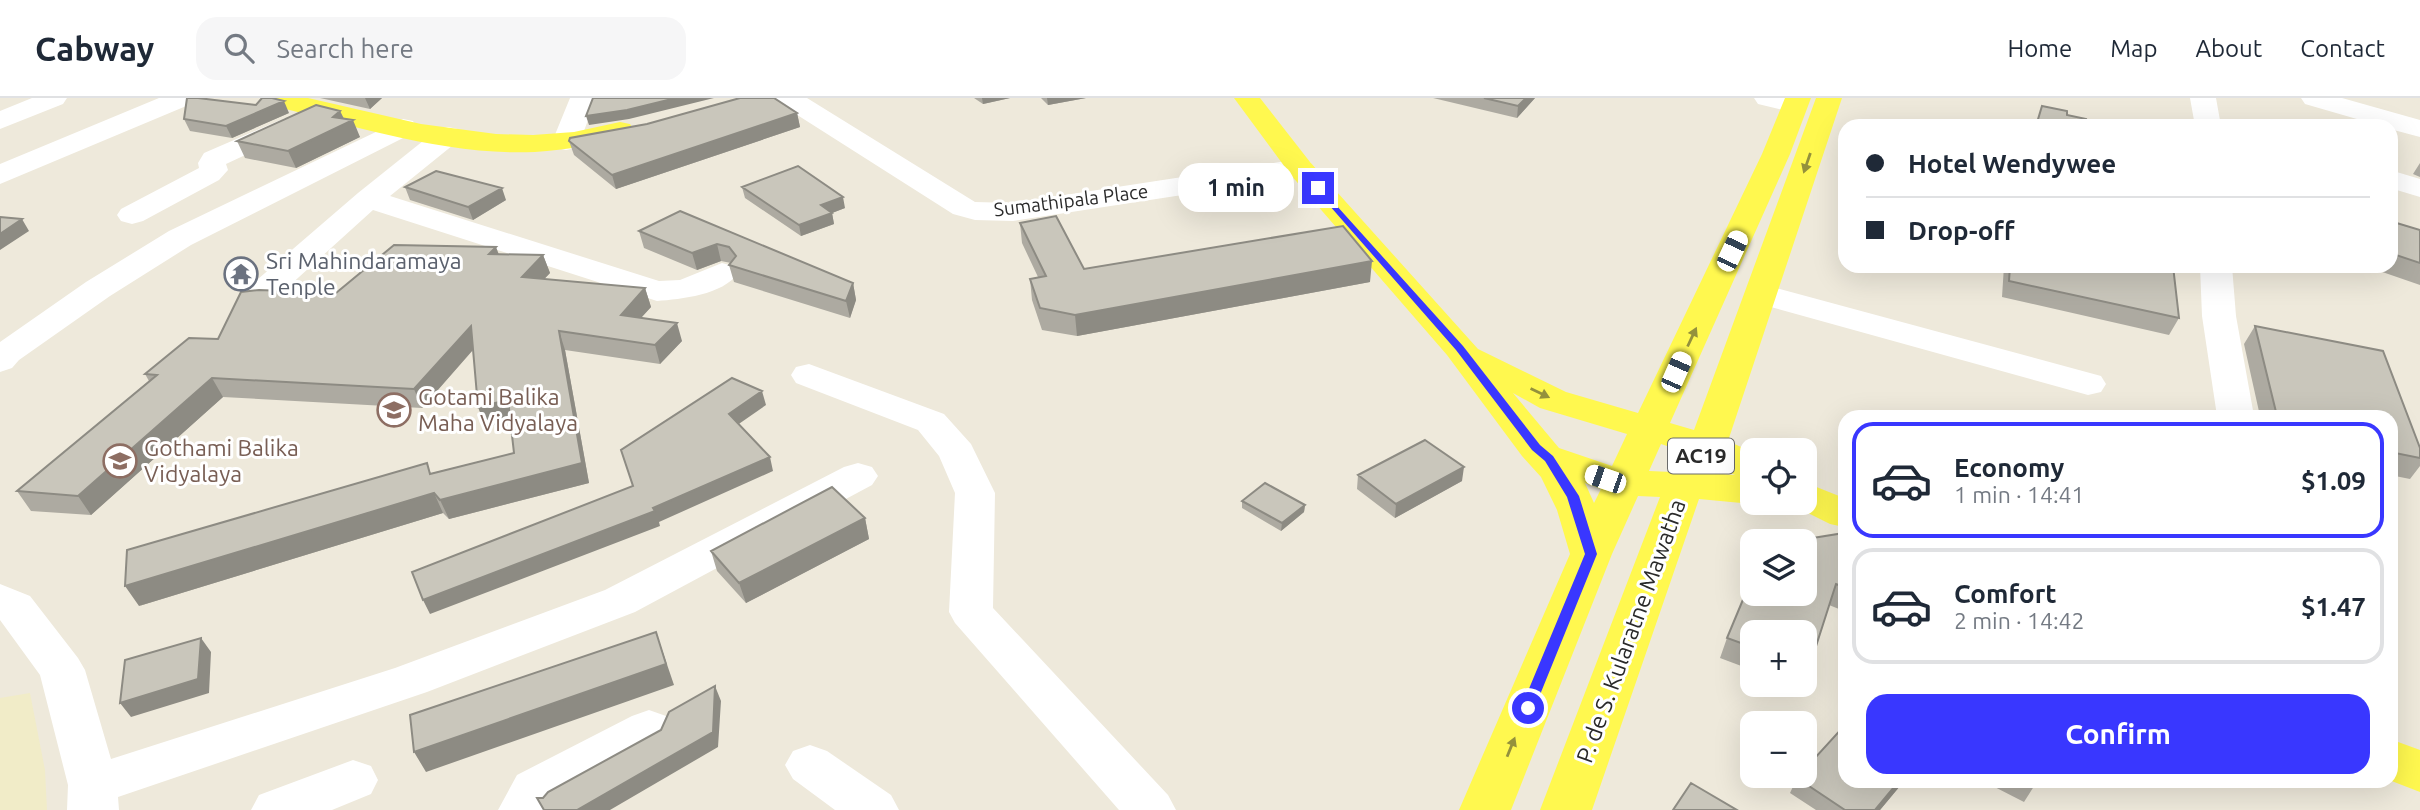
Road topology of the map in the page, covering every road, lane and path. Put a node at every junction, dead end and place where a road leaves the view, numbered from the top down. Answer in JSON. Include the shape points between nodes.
{"nodes":[{"id":1,"x":54,"y":98,"type":"edge"},
{"id":2,"x":182,"y":98,"type":"edge"},
{"id":3,"x":275,"y":98,"type":"edge"},
{"id":4,"x":583,"y":98,"type":"edge"},
{"id":5,"x":789,"y":98,"type":"edge"},
{"id":6,"x":1247,"y":98,"type":"edge"},
{"id":7,"x":2203,"y":98,"type":"edge"},
{"id":8,"x":2314,"y":98,"type":"edge"},
{"id":9,"x":1797,"y":100,"type":"edge"},
{"id":10,"x":322,"y":109,"type":"junction"},
{"id":11,"x":2208,"y":119,"type":"edge"},
{"id":12,"x":2386,"y":119,"type":"edge"},
{"id":13,"x":0,"y":121,"type":"edge"},
{"id":14,"x":2398,"y":123,"type":"edge"},
{"id":15,"x":645,"y":125,"type":"edge"},
{"id":16,"x":403,"y":127,"type":"junction"},
{"id":17,"x":2420,"y":129,"type":"edge"},
{"id":18,"x":448,"y":135,"type":"junction"},
{"id":19,"x":566,"y":142,"type":"junction"},
{"id":20,"x":1300,"y":168,"type":"junction"},
{"id":21,"x":0,"y":175,"type":"edge"},
{"id":22,"x":2398,"y":181,"type":"edge"},
{"id":23,"x":2420,"y":188,"type":"edge"},
{"id":24,"x":368,"y":199,"type":"junction"},
{"id":25,"x":132,"y":215,"type":"dead end"},
{"id":26,"x":722,"y":272,"type":"dead end"},
{"id":27,"x":2216,"y":273,"type":"edge"},
{"id":28,"x":1760,"y":294,"type":"junction"},
{"id":29,"x":255,"y":299,"type":"edge"},
{"id":30,"x":1460,"y":348,"type":"junction"},
{"id":31,"x":0,"y":361,"type":"edge"},
{"id":32,"x":809,"y":375,"type":"dead end"},
{"id":33,"x":2088,"y":384,"type":"dead end"},
{"id":34,"x":2235,"y":410,"type":"edge"},
{"id":35,"x":1652,"y":428,"type":"junction"},
{"id":36,"x":1707,"y":446,"type":"junction"},
{"id":37,"x":1549,"y":458,"type":"junction"},
{"id":38,"x":1740,"y":462,"type":"edge"},
{"id":39,"x":858,"y":476,"type":"dead end"},
{"id":40,"x":1624,"y":483,"type":"junction"},
{"id":41,"x":1684,"y":485,"type":"junction"},
{"id":42,"x":1740,"y":490,"type":"edge"},
{"id":43,"x":1591,"y":554,"type":"junction"},
{"id":44,"x":0,"y":600,"type":"edge"},
{"id":45,"x":649,"y":729,"type":"dead end"},
{"id":46,"x":2398,"y":762,"type":"edge"},
{"id":47,"x":810,"y":765,"type":"dead end"},
{"id":48,"x":2420,"y":772,"type":"edge"},
{"id":49,"x":353,"y":780,"type":"dead end"},
{"id":50,"x":93,"y":798,"type":"edge"},
{"id":51,"x":277,"y":810,"type":"edge"},
{"id":52,"x":524,"y":810,"type":"edge"},
{"id":53,"x":873,"y":810,"type":"edge"},
{"id":54,"x":1150,"y":810,"type":"edge"},
{"id":55,"x":1485,"y":810,"type":"edge"},
{"id":56,"x":1566,"y":810,"type":"edge"}],
"edges":[{"from":1,"to":13,"type":"street"},
{"from":2,"to":21,"type":"street"},
{"from":3,"to":10,"type":"main road"},
{"from":4,"to":19,"type":"street"},
{"from":5,"to":20,"type":"street","name":"Sumathipala Place","via":[[975,211],[1013,212]]},
{"from":6,"to":20,"type":"main road"},
{"from":7,"to":11,"type":"street"},
{"from":8,"to":12,"type":"street"},
{"from":9,"to":28,"type":"main road","name":"P. de S. Kularatne Mawatha","number":"AC19","one_way":true},
{"from":35,"to":9,"type":"main road","name":"P. de S. Kularatne Mawatha","number":"AC19","one_way":true},
{"from":10,"to":16,"type":"main road"},
{"from":10,"to":25,"type":"street","via":[[214,159],[209,174]]},
{"from":14,"to":17,"type":"street"},
{"from":15,"to":19,"type":"main road"},
{"from":16,"to":18,"type":"main road"},
{"from":16,"to":31,"type":"street","via":[[180,239],[98,289]]},
{"from":18,"to":19,"type":"main road","via":[[505,143]]},
{"from":18,"to":24,"type":"street"},
{"from":20,"to":30,"type":"main road"},
{"from":22,"to":23,"type":"street"},
{"from":24,"to":26,"type":"street","via":[[657,291],[686,289]]},
{"from":24,"to":29,"type":"street"},
{"from":27,"to":34,"type":"street"},
{"from":28,"to":33,"type":"street"},
{"from":28,"to":36,"type":"main road","name":"P. de S. Kularatne Mawatha","number":"AC19"},
{"from":30,"to":35,"type":"main road","one_way":true,"via":[[1553,400]]},
{"from":30,"to":37,"type":"main road","via":[[1536,448]]},
{"from":32,"to":54,"type":"street","via":[[931,422],[957,453],[975,493],[971,612]]},
{"from":35,"to":36,"type":"main road"},
{"from":35,"to":40,"type":"main road","name":"P. de S. Kularatne Mawatha","number":"AC19"},
{"from":36,"to":38,"type":"main road"},
{"from":36,"to":41,"type":"main road","name":"P. de S. Kularatne Mawatha","number":"AC19"},
{"from":37,"to":40,"type":"main road"},
{"from":37,"to":43,"type":"main road","via":[[1573,496]]},
{"from":39,"to":50,"type":"street","via":[[620,601]]},
{"from":40,"to":41,"type":"main road"},
{"from":40,"to":43,"type":"main road","name":"P. de S. Kularatne Mawatha","number":"AC19"},
{"from":41,"to":42,"type":"main road"},
{"from":41,"to":56,"type":"main road","name":"P. de S. Kularatne Mawatha","number":"AC19"},
{"from":55,"to":43,"type":"main road","name":"P. de S. Kularatne Mawatha","number":"AC19","one_way":true},
{"from":44,"to":50,"type":"street","via":[[14,607],[62,670]]},
{"from":45,"to":52,"type":"street","via":[[535,790]]},
{"from":46,"to":48,"type":"main road"},
{"from":47,"to":53,"type":"street"},
{"from":49,"to":51,"type":"street"}]}
